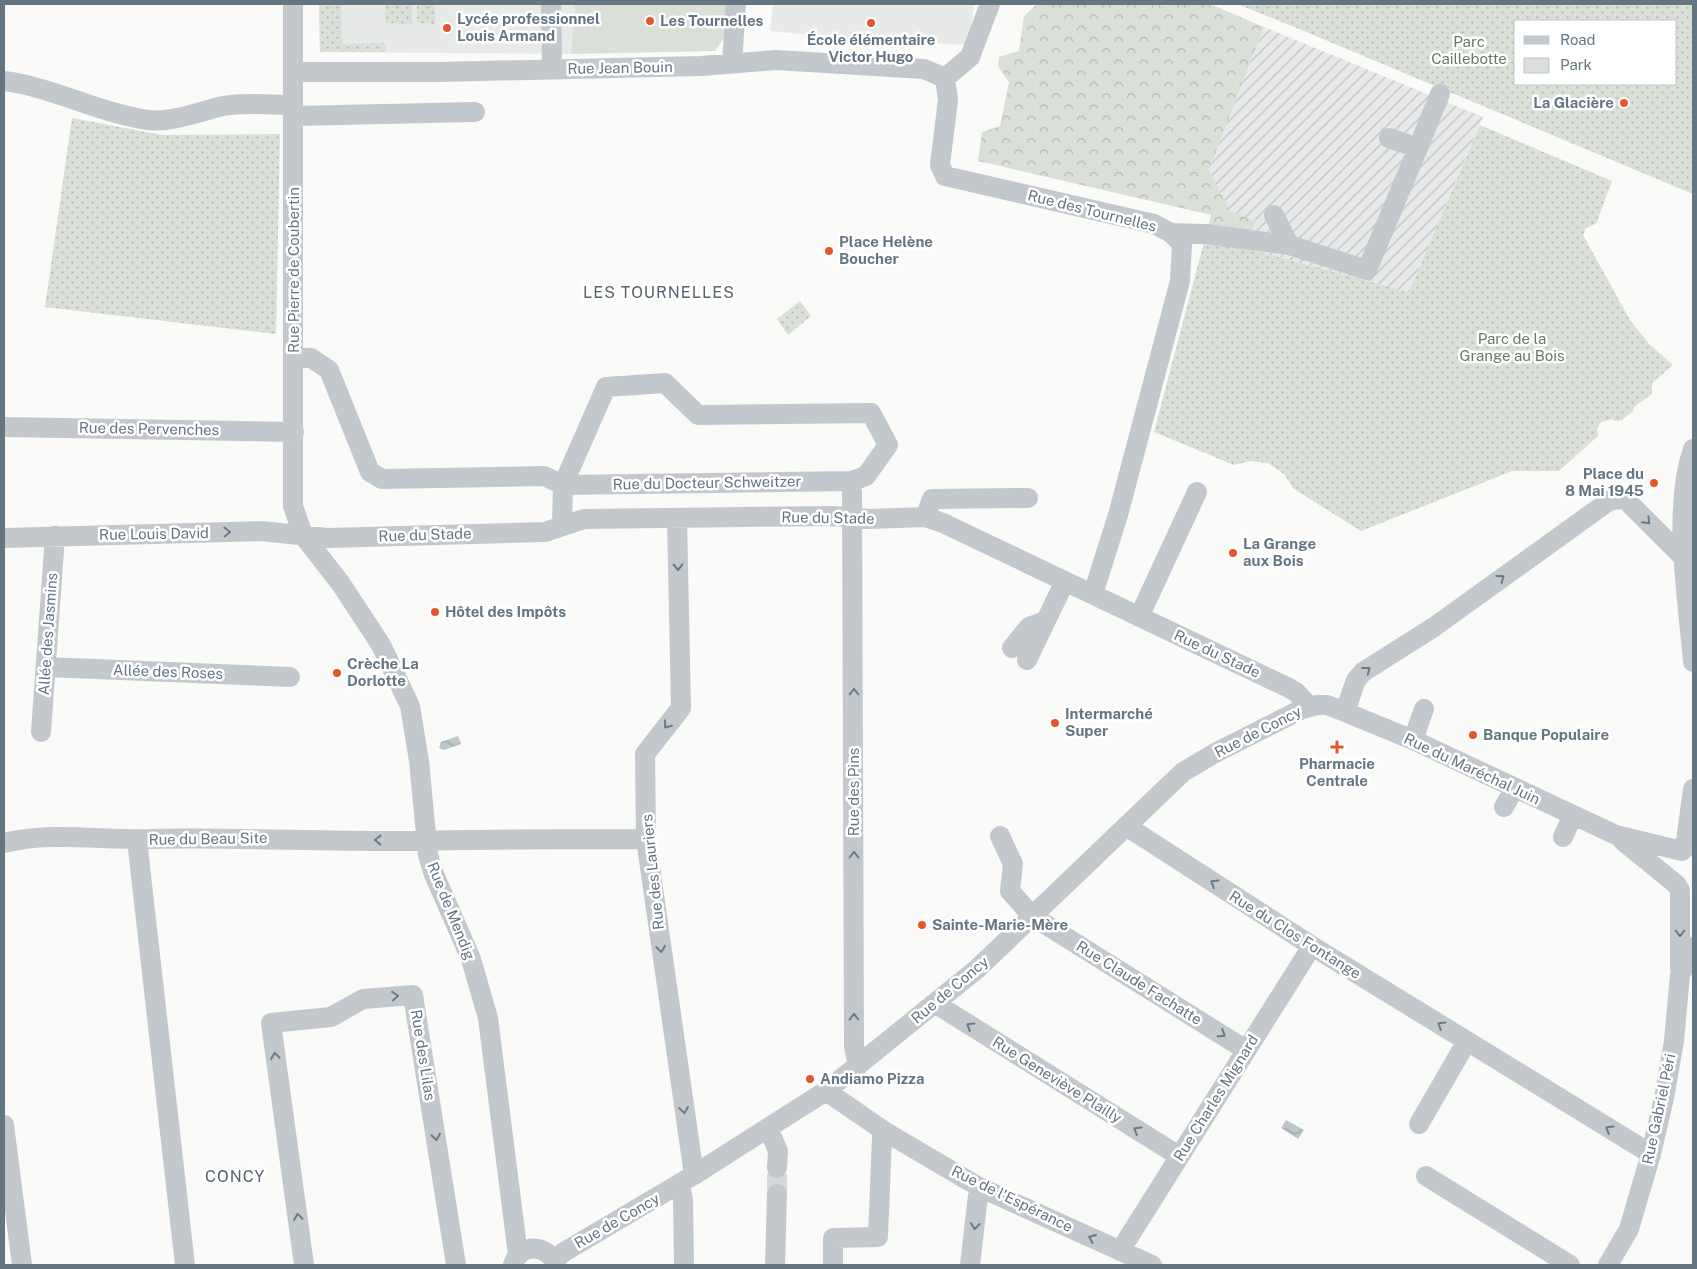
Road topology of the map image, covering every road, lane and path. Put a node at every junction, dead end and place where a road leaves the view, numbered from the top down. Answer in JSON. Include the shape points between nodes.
{"nodes":[{"id":1,"x":294,"y":4,"type":"edge"},
{"id":2,"x":551,"y":4,"type":"edge"},
{"id":3,"x":736,"y":4,"type":"edge"},
{"id":4,"x":990,"y":4,"type":"edge"},
{"id":5,"x":732,"y":63,"type":"junction"},
{"id":6,"x":552,"y":70,"type":"junction"},
{"id":7,"x":293,"y":72,"type":"junction"},
{"id":8,"x":945,"y":78,"type":"junction"},
{"id":9,"x":4,"y":81,"type":"edge"},
{"id":10,"x":1440,"y":94,"type":"dead end"},
{"id":11,"x":293,"y":111,"type":"junction"},
{"id":12,"x":475,"y":112,"type":"dead end"},
{"id":13,"x":1389,"y":138,"type":"dead end"},
{"id":14,"x":1418,"y":148,"type":"junction"},
{"id":15,"x":1274,"y":215,"type":"dead end"},
{"id":16,"x":1172,"y":233,"type":"junction"},
{"id":17,"x":1289,"y":245,"type":"junction"},
{"id":18,"x":294,"y":356,"type":"junction"},
{"id":19,"x":4,"y":427,"type":"edge"},
{"id":20,"x":294,"y":432,"type":"junction"},
{"id":21,"x":1693,"y":449,"type":"edge"},
{"id":22,"x":852,"y":482,"type":"junction"},
{"id":23,"x":563,"y":485,"type":"junction"},
{"id":24,"x":1197,"y":492,"type":"dead end"},
{"id":25,"x":1028,"y":498,"type":"dead end"},
{"id":26,"x":925,"y":517,"type":"junction"},
{"id":27,"x":853,"y":518,"type":"junction"},
{"id":28,"x":677,"y":519,"type":"junction"},
{"id":29,"x":562,"y":526,"type":"junction"},
{"id":30,"x":303,"y":535,"type":"junction"},
{"id":31,"x":55,"y":536,"type":"junction"},
{"id":32,"x":4,"y":538,"type":"edge"},
{"id":33,"x":1684,"y":558,"type":"junction"},
{"id":34,"x":1065,"y":581,"type":"junction"},
{"id":35,"x":1093,"y":594,"type":"junction"},
{"id":36,"x":1139,"y":617,"type":"junction"},
{"id":37,"x":1019,"y":654,"type":"dead end"},
{"id":38,"x":1693,"y":662,"type":"edge"},
{"id":39,"x":46,"y":667,"type":"junction"},
{"id":40,"x":290,"y":677,"type":"dead end"},
{"id":41,"x":1327,"y":708,"type":"junction"},
{"id":42,"x":1424,"y":709,"type":"dead end"},
{"id":43,"x":41,"y":732,"type":"dead end"},
{"id":44,"x":1413,"y":740,"type":"junction"},
{"id":45,"x":1514,"y":789,"type":"junction"},
{"id":46,"x":1693,"y":789,"type":"edge"},
{"id":47,"x":1504,"y":807,"type":"dead end"},
{"id":48,"x":1573,"y":816,"type":"junction"},
{"id":49,"x":1126,"y":826,"type":"junction"},
{"id":50,"x":1616,"y":835,"type":"junction"},
{"id":51,"x":1000,"y":836,"type":"dead end"},
{"id":52,"x":1563,"y":837,"type":"dead end"},
{"id":53,"x":646,"y":839,"type":"junction"},
{"id":54,"x":138,"y":840,"type":"junction"},
{"id":55,"x":427,"y":840,"type":"junction"},
{"id":56,"x":4,"y":843,"type":"edge"},
{"id":57,"x":1687,"y":847,"type":"edge"},
{"id":58,"x":1684,"y":892,"type":"edge"},
{"id":59,"x":1032,"y":916,"type":"junction"},
{"id":60,"x":1312,"y":946,"type":"junction"},
{"id":61,"x":1693,"y":947,"type":"edge"},
{"id":62,"x":1680,"y":975,"type":"junction"},
{"id":63,"x":936,"y":1004,"type":"junction"},
{"id":64,"x":1467,"y":1041,"type":"junction"},
{"id":65,"x":1246,"y":1050,"type":"junction"},
{"id":66,"x":858,"y":1066,"type":"junction"},
{"id":67,"x":826,"y":1091,"type":"junction"},
{"id":68,"x":1419,"y":1124,"type":"dead end"},
{"id":69,"x":4,"y":1126,"type":"edge"},
{"id":70,"x":768,"y":1128,"type":"junction"},
{"id":71,"x":884,"y":1131,"type":"junction"},
{"id":72,"x":1651,"y":1154,"type":"junction"},
{"id":73,"x":1179,"y":1156,"type":"junction"},
{"id":74,"x":777,"y":1168,"type":"tunnel mouth"},
{"id":75,"x":1426,"y":1176,"type":"dead end"},
{"id":76,"x":687,"y":1179,"type":"junction"},
{"id":77,"x":979,"y":1187,"type":"junction"},
{"id":78,"x":777,"y":1194,"type":"tunnel mouth"},
{"id":79,"x":1120,"y":1251,"type":"junction"},
{"id":80,"x":516,"y":1260,"type":"edge"},
{"id":81,"x":555,"y":1263,"type":"edge"},
{"id":82,"x":22,"y":1265,"type":"edge"},
{"id":83,"x":185,"y":1265,"type":"edge"},
{"id":84,"x":304,"y":1265,"type":"edge"},
{"id":85,"x":456,"y":1265,"type":"edge"},
{"id":86,"x":684,"y":1265,"type":"edge"},
{"id":87,"x":775,"y":1265,"type":"edge"},
{"id":88,"x":833,"y":1265,"type":"edge"},
{"id":89,"x":970,"y":1265,"type":"edge"},
{"id":90,"x":1152,"y":1265,"type":"edge"},
{"id":91,"x":1570,"y":1265,"type":"edge"},
{"id":92,"x":1608,"y":1265,"type":"edge"}],
"edges":[{"from":1,"to":7,"type":"street","name":"Rue Pierre de Coubertin"},
{"from":2,"to":6,"type":"street"},
{"from":3,"to":5,"type":"street"},
{"from":4,"to":8,"type":"street","via":[[970,57]]},
{"from":5,"to":6,"type":"street","name":"Rue Jean Bouin"},
{"from":5,"to":8,"type":"street","name":"Rue Jean Bouin","via":[[776,60],[924,69]]},
{"from":6,"to":7,"type":"street","name":"Rue Jean Bouin"},
{"from":7,"to":11,"type":"street","name":"Rue Pierre de Coubertin"},
{"from":8,"to":16,"type":"street","name":"Rue des Tournelles","via":[[948,100],[940,165],[946,176],[1154,224]]},
{"from":9,"to":11,"type":"street","via":[[22,83],[108,112],[151,120],[198,114],[225,106]]},
{"from":10,"to":14,"type":"street"},
{"from":11,"to":12,"type":"street"},
{"from":11,"to":18,"type":"street","name":"Rue Pierre de Coubertin"},
{"from":13,"to":14,"type":"street"},
{"from":14,"to":17,"type":"street","via":[[1367,270]]},
{"from":15,"to":17,"type":"street"},
{"from":16,"to":17,"type":"street"},
{"from":16,"to":35,"type":"street","name":"Rue des Tournelles","via":[[1182,244],[1181,275],[1118,515]]},
{"from":18,"to":20,"type":"street","name":"Rue Pierre de Coubertin"},
{"from":18,"to":23,"type":"street","name":"Rue du Docteur Schweitzer","via":[[311,358],[329,370],[370,472],[382,479],[544,476]]},
{"from":19,"to":20,"type":"street","name":"Rue des Pervenches"},
{"from":20,"to":30,"type":"street","name":"Rue Pierre de Coubertin","via":[[293,506]]},
{"from":21,"to":33,"type":"street","via":[[1683,490]]},
{"from":22,"to":23,"type":"street","name":"Rue du Docteur Schweitzer"},
{"from":22,"to":23,"type":"street","via":[[866,476],[888,444],[870,413],[698,415],[665,383],[606,387]]},
{"from":22,"to":27,"type":"street"},
{"from":23,"to":29,"type":"street"},
{"from":24,"to":36,"type":"street"},
{"from":25,"to":26,"type":"street","via":[[932,499]]},
{"from":26,"to":27,"type":"street","name":"Rue du Stade"},
{"from":26,"to":34,"type":"street","name":"Rue du Stade"},
{"from":27,"to":28,"type":"street","name":"Rue du Stade"},
{"from":66,"to":27,"type":"street","name":"Rue des Pins","one_way":true,"via":[[854,1037]]},
{"from":28,"to":29,"type":"street","name":"Rue du Stade","via":[[584,519]]},
{"from":28,"to":53,"type":"street","name":"Rue des Lauriers","one_way":true,"via":[[681,708],[645,754]]},
{"from":29,"to":30,"type":"street","name":"Rue du Stade","via":[[544,532],[328,538]]},
{"from":31,"to":30,"type":"street","name":"Rue Louis David","one_way":true,"via":[[260,531]]},
{"from":30,"to":55,"type":"street","name":"Rue de Mendig","via":[[371,628],[403,688],[414,723]]},
{"from":31,"to":32,"type":"street","name":"Rue Louis David"},
{"from":31,"to":39,"type":"street","name":"Allée des Jasmins"},
{"from":33,"to":38,"type":"street"},
{"from":41,"to":33,"type":"street","one_way":true,"via":[[1363,672],[1434,626],[1609,501],[1626,500]]},
{"from":34,"to":35,"type":"street","name":"Rue du Stade"},
{"from":34,"to":37,"type":"street","via":[[1043,622],[1029,627]]},
{"from":35,"to":36,"type":"street","name":"Rue du Stade"},
{"from":36,"to":41,"type":"street","name":"Rue du Stade"},
{"from":39,"to":40,"type":"street","name":"Allée des Roses"},
{"from":39,"to":43,"type":"street","name":"Allée des Jasmins"},
{"from":41,"to":44,"type":"street","name":"Rue du Maréchal Juin"},
{"from":41,"to":49,"type":"street","name":"Rue de Concy","via":[[1280,719],[1183,772]]},
{"from":42,"to":44,"type":"street"},
{"from":44,"to":45,"type":"street","name":"Rue du Maréchal Juin"},
{"from":45,"to":47,"type":"street"},
{"from":45,"to":48,"type":"street","name":"Rue du Maréchal Juin"},
{"from":46,"to":57,"type":"street"},
{"from":48,"to":50,"type":"street","name":"Rue du Maréchal Juin"},
{"from":48,"to":52,"type":"street"},
{"from":49,"to":59,"type":"street","name":"Rue de Concy"},
{"from":60,"to":49,"type":"street","name":"Rue du Clos Fontange","one_way":true},
{"from":50,"to":57,"type":"street","name":"Rue du Maréchal Juin"},
{"from":50,"to":58,"type":"street","name":"Rue du Maréchal Juin"},
{"from":51,"to":59,"type":"street","name":"Rue Claude Fachatte","via":[[1013,864],[1010,891]]},
{"from":53,"to":55,"type":"street","name":"Rue du Beau Site"},
{"from":53,"to":76,"type":"street","name":"Rue des Lauriers","one_way":true},
{"from":55,"to":54,"type":"street","name":"Rue du Beau Site","one_way":true,"via":[[226,837]]},
{"from":54,"to":56,"type":"street","via":[[62,836],[24,838]]},
{"from":54,"to":83,"type":"street","name":"Rue du Beau Site"},
{"from":55,"to":80,"type":"street","name":"Rue de Mendig","via":[[433,872],[472,959],[488,1018]]},
{"from":57,"to":58,"type":"street","via":[[1675,868]]},
{"from":58,"to":62,"type":"street","one_way":true},
{"from":59,"to":63,"type":"street","name":"Rue de Concy","via":[[978,969]]},
{"from":59,"to":65,"type":"street","name":"Rue Claude Fachatte","one_way":true},
{"from":64,"to":60,"type":"street","name":"Rue du Clos Fontange","one_way":true},
{"from":60,"to":65,"type":"street","name":"Rue Charles Mignard"},
{"from":61,"to":62,"type":"street","name":"Rue Gabriel Péri"},
{"from":62,"to":72,"type":"street","name":"Rue Gabriel Péri","via":[[1674,1041]]},
{"from":63,"to":66,"type":"street","name":"Rue de Concy"},
{"from":73,"to":63,"type":"street","name":"Rue Geneviève Plailly","one_way":true},
{"from":64,"to":68,"type":"street"},
{"from":72,"to":64,"type":"street","name":"Rue du Clos Fontange","one_way":true},
{"from":65,"to":73,"type":"street","name":"Rue Charles Mignard"},
{"from":66,"to":67,"type":"street","name":"Rue de Concy"},
{"from":67,"to":70,"type":"street","name":"Rue de Concy"},
{"from":67,"to":71,"type":"street","name":"Rue de l'Espérance"},
{"from":69,"to":82,"type":"street"},
{"from":70,"to":74,"type":"street","via":[[778,1151]]},
{"from":70,"to":76,"type":"street","name":"Rue de Concy"},
{"from":71,"to":77,"type":"street","name":"Rue de l'Espérance"},
{"from":71,"to":88,"type":"street","via":[[878,1236],[833,1238]]},
{"from":72,"to":92,"type":"street","name":"Rue Gabriel Péri","via":[[1629,1229]]},
{"from":73,"to":79,"type":"street","name":"Rue Charles Mignard"},
{"from":75,"to":91,"type":"street"},
{"from":76,"to":81,"type":"street","name":"Rue de Concy","via":[[564,1252]]},
{"from":76,"to":86,"type":"street","name":"Rue des Lauriers","via":[[683,1201]]},
{"from":79,"to":77,"type":"street","name":"Rue de l'Espérance","one_way":true},
{"from":77,"to":89,"type":"street","one_way":true},
{"from":78,"to":87,"type":"street"},
{"from":79,"to":90,"type":"street","name":"Rue de l'Espérance"},
{"from":80,"to":81,"type":"street","name":"Rue de Concy","via":[[535,1248],[546,1252]]},
{"from":84,"to":85,"type":"street","name":"Rue des Lilas","one_way":true,"via":[[271,1023],[331,1017],[363,999],[413,995]]}]}
